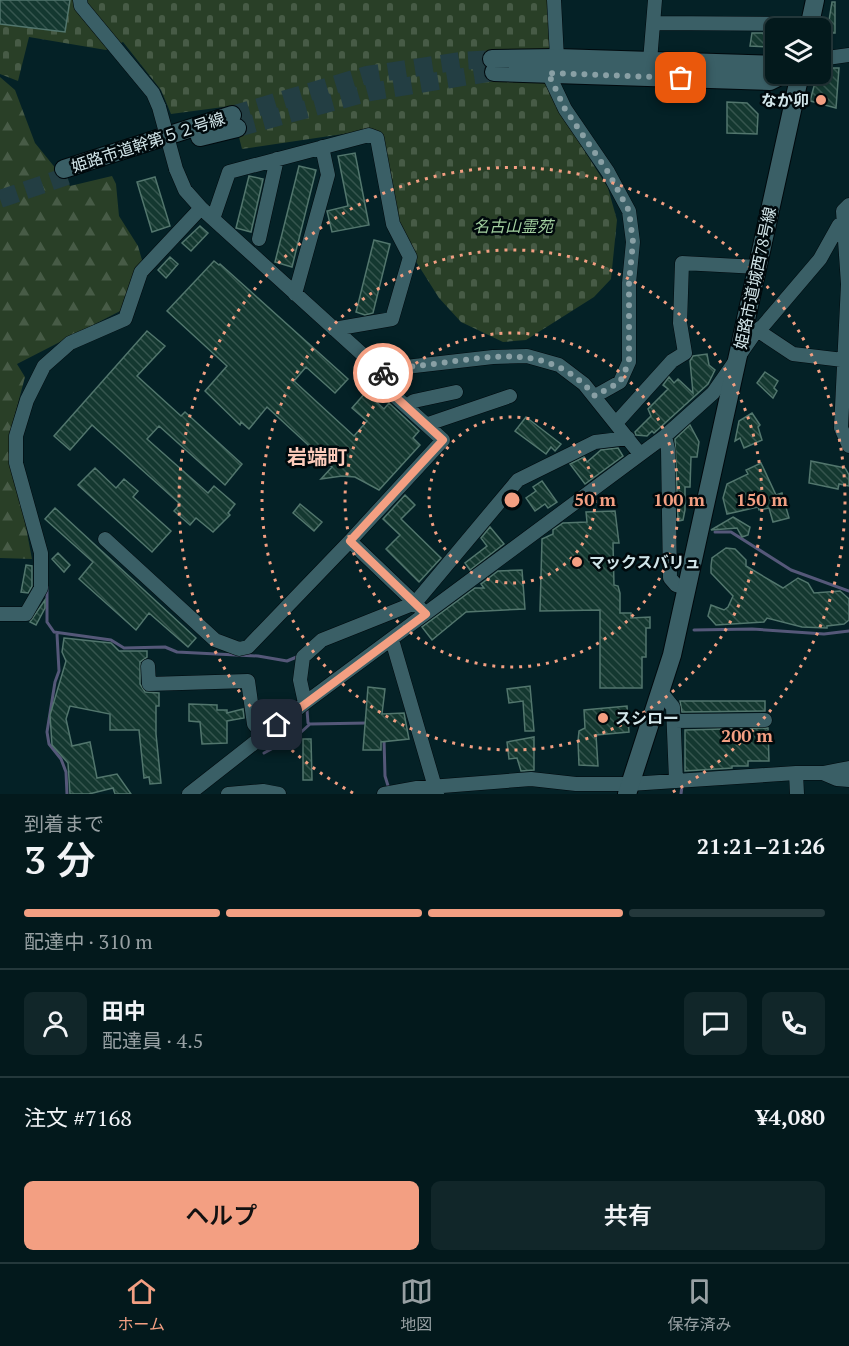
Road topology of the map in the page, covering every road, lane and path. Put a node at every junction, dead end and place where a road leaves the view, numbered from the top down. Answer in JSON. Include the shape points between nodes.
{"nodes":[{"id":1,"x":80,"y":0,"type":"edge"},
{"id":2,"x":554,"y":0,"type":"edge"},
{"id":3,"x":655,"y":0,"type":"edge"},
{"id":4,"x":815,"y":0,"type":"edge"},
{"id":5,"x":812,"y":18,"type":"edge"},
{"id":6,"x":654,"y":22,"type":"junction"},
{"id":7,"x":765,"y":25,"type":"edge"},
{"id":8,"x":849,"y":55,"type":"edge"},
{"id":9,"x":831,"y":57,"type":"edge"},
{"id":10,"x":650,"y":61,"type":"junction"},
{"id":11,"x":493,"y":65,"type":"tunnel mouth"},
{"id":12,"x":765,"y":65,"type":"edge"},
{"id":13,"x":552,"y":66,"type":"junction"},
{"id":14,"x":765,"y":81,"type":"edge"},
{"id":15,"x":798,"y":84,"type":"edge"},
{"id":16,"x":234,"y":122,"type":"tunnel mouth"},
{"id":17,"x":322,"y":147,"type":"junction"},
{"id":18,"x":277,"y":159,"type":"junction"},
{"id":19,"x":66,"y":172,"type":"tunnel mouth"},
{"id":20,"x":849,"y":205,"type":"edge"},
{"id":21,"x":201,"y":208,"type":"junction"},
{"id":22,"x":213,"y":219,"type":"junction"},
{"id":23,"x":846,"y":222,"type":"edge"},
{"id":24,"x":259,"y":239,"type":"dead end"},
{"id":25,"x":758,"y":267,"type":"junction"},
{"id":26,"x":295,"y":294,"type":"junction"},
{"id":27,"x":334,"y":329,"type":"junction"},
{"id":28,"x":757,"y":330,"type":"junction"},
{"id":29,"x":739,"y":355,"type":"junction"},
{"id":30,"x":843,"y":360,"type":"junction"},
{"id":31,"x":381,"y":362,"type":"junction"},
{"id":32,"x":456,"y":392,"type":"dead end"},
{"id":33,"x":510,"y":396,"type":"dead end"},
{"id":34,"x":595,"y":396,"type":"junction"},
{"id":35,"x":407,"y":406,"type":"junction"},
{"id":36,"x":845,"y":418,"type":"edge"},
{"id":37,"x":617,"y":422,"type":"junction"},
{"id":38,"x":428,"y":424,"type":"junction"},
{"id":39,"x":665,"y":436,"type":"junction"},
{"id":40,"x":628,"y":438,"type":"junction"},
{"id":41,"x":849,"y":446,"type":"edge"},
{"id":42,"x":640,"y":454,"type":"junction"},
{"id":43,"x":105,"y":539,"type":"dead end"},
{"id":44,"x":350,"y":541,"type":"junction"},
{"id":45,"x":687,"y":588,"type":"junction"},
{"id":46,"x":415,"y":603,"type":"junction"},
{"id":47,"x":0,"y":614,"type":"edge"},
{"id":48,"x":426,"y":614,"type":"junction"},
{"id":49,"x":392,"y":640,"type":"junction"},
{"id":50,"x":148,"y":666,"type":"dead end"},
{"id":51,"x":660,"y":691,"type":"junction"},
{"id":52,"x":305,"y":704,"type":"junction"},
{"id":53,"x":765,"y":720,"type":"dead end"},
{"id":54,"x":674,"y":721,"type":"junction"},
{"id":55,"x":264,"y":736,"type":"junction"},
{"id":56,"x":796,"y":773,"type":"junction"},
{"id":57,"x":849,"y":776,"type":"edge"},
{"id":58,"x":676,"y":784,"type":"edge"},
{"id":59,"x":628,"y":789,"type":"edge"},
{"id":60,"x":436,"y":791,"type":"edge"},
{"id":61,"x":189,"y":794,"type":"edge"},
{"id":62,"x":228,"y":794,"type":"edge"},
{"id":63,"x":279,"y":794,"type":"edge"},
{"id":64,"x":384,"y":794,"type":"edge"},
{"id":65,"x":796,"y":794,"type":"edge"}],
"edges":[{"from":1,"to":21,"type":"street","bridge":true,"via":[[153,93],[176,169],[185,190]]},
{"from":2,"to":13,"type":"street"},
{"from":3,"to":6,"type":"street"},
{"from":4,"to":5,"type":"street"},
{"from":6,"to":7,"type":"street"},
{"from":6,"to":10,"type":"street"},
{"from":8,"to":9,"type":"street"},
{"from":10,"to":12,"type":"street"},
{"from":10,"to":13,"type":"street"},
{"from":11,"to":13,"type":"street"},
{"from":13,"to":14,"type":"street"},
{"from":13,"to":34,"type":"street","via":[[565,109],[629,211],[633,242],[629,362],[620,382]]},
{"from":15,"to":25,"type":"street","name":"姫路市道城西78号線"},
{"from":16,"to":19,"type":"street","name":"姫路市道幹第５２号線"},
{"from":17,"to":18,"type":"street"},
{"from":17,"to":26,"type":"street","via":[[328,175]]},
{"from":17,"to":27,"type":"street","via":[[369,135],[377,138],[393,224],[410,257],[392,319]]},
{"from":18,"to":22,"type":"street","via":[[229,172]]},
{"from":18,"to":24,"type":"street"},
{"from":20,"to":23,"type":"street","via":[[843,211]]},
{"from":21,"to":22,"type":"street"},
{"from":21,"to":47,"type":"street","via":[[141,272],[125,319],[70,343],[44,366],[27,400],[16,436],[16,463],[41,553],[41,588],[26,614]]},
{"from":22,"to":26,"type":"street"},
{"from":23,"to":28,"type":"street","via":[[820,259]]},
{"from":23,"to":30,"type":"street","via":[[848,284]]},
{"from":25,"to":29,"type":"street","name":"姫路市道城西78号線"},
{"from":25,"to":37,"type":"street","via":[[682,263],[680,323],[685,353],[672,361]]},
{"from":26,"to":27,"type":"street"},
{"from":27,"to":31,"type":"street","via":[[362,354]]},
{"from":28,"to":29,"type":"street"},
{"from":28,"to":30,"type":"street","via":[[793,354]]},
{"from":29,"to":39,"type":"street","name":"姫路市道城西78号線","via":[[708,398]]},
{"from":29,"to":45,"type":"street"},
{"from":30,"to":36,"type":"street"},
{"from":31,"to":34,"type":"street","via":[[397,369],[526,356],[559,366]]},
{"from":31,"to":35,"type":"street","via":[[386,388]]},
{"from":32,"to":35,"type":"street"},
{"from":33,"to":38,"type":"street"},
{"from":34,"to":37,"type":"street"},
{"from":35,"to":38,"type":"street"},
{"from":36,"to":41,"type":"street","via":[[841,428]]},
{"from":37,"to":40,"type":"street"},
{"from":38,"to":44,"type":"street","via":[[443,440]]},
{"from":39,"to":42,"type":"street","name":"姫路市道城西78号線"},
{"from":39,"to":45,"type":"street","via":[[670,578],[675,585]]},
{"from":40,"to":42,"type":"street"},
{"from":40,"to":46,"type":"street","via":[[595,442],[518,480]]},
{"from":42,"to":48,"type":"street","name":"姫路市道城西78号線"},
{"from":43,"to":44,"type":"street","via":[[215,640],[239,649],[248,647]]},
{"from":44,"to":46,"type":"street"},
{"from":45,"to":51,"type":"street"},
{"from":46,"to":48,"type":"street"},
{"from":46,"to":52,"type":"street","via":[[322,640],[303,657],[300,680]]},
{"from":48,"to":49,"type":"street","name":"姫路市道城西78号線"},
{"from":49,"to":52,"type":"street","name":"姫路市道城西78号線"},
{"from":49,"to":60,"type":"street"},
{"from":50,"to":55,"type":"street","via":[[149,684],[248,681],[254,724]]},
{"from":51,"to":54,"type":"street","via":[[673,707]]},
{"from":51,"to":59,"type":"street"},
{"from":52,"to":55,"type":"street","name":"姫路市道城西78号線"},
{"from":53,"to":54,"type":"street"},
{"from":54,"to":58,"type":"street"},
{"from":55,"to":61,"type":"street","name":"姫路市道城西78号線"},
{"from":56,"to":57,"type":"street"},
{"from":56,"to":58,"type":"street"},
{"from":56,"to":65,"type":"street"},
{"from":58,"to":59,"type":"street"},
{"from":59,"to":60,"type":"street","via":[[531,779]]},
{"from":60,"to":64,"type":"street"},
{"from":62,"to":63,"type":"street"}]}
